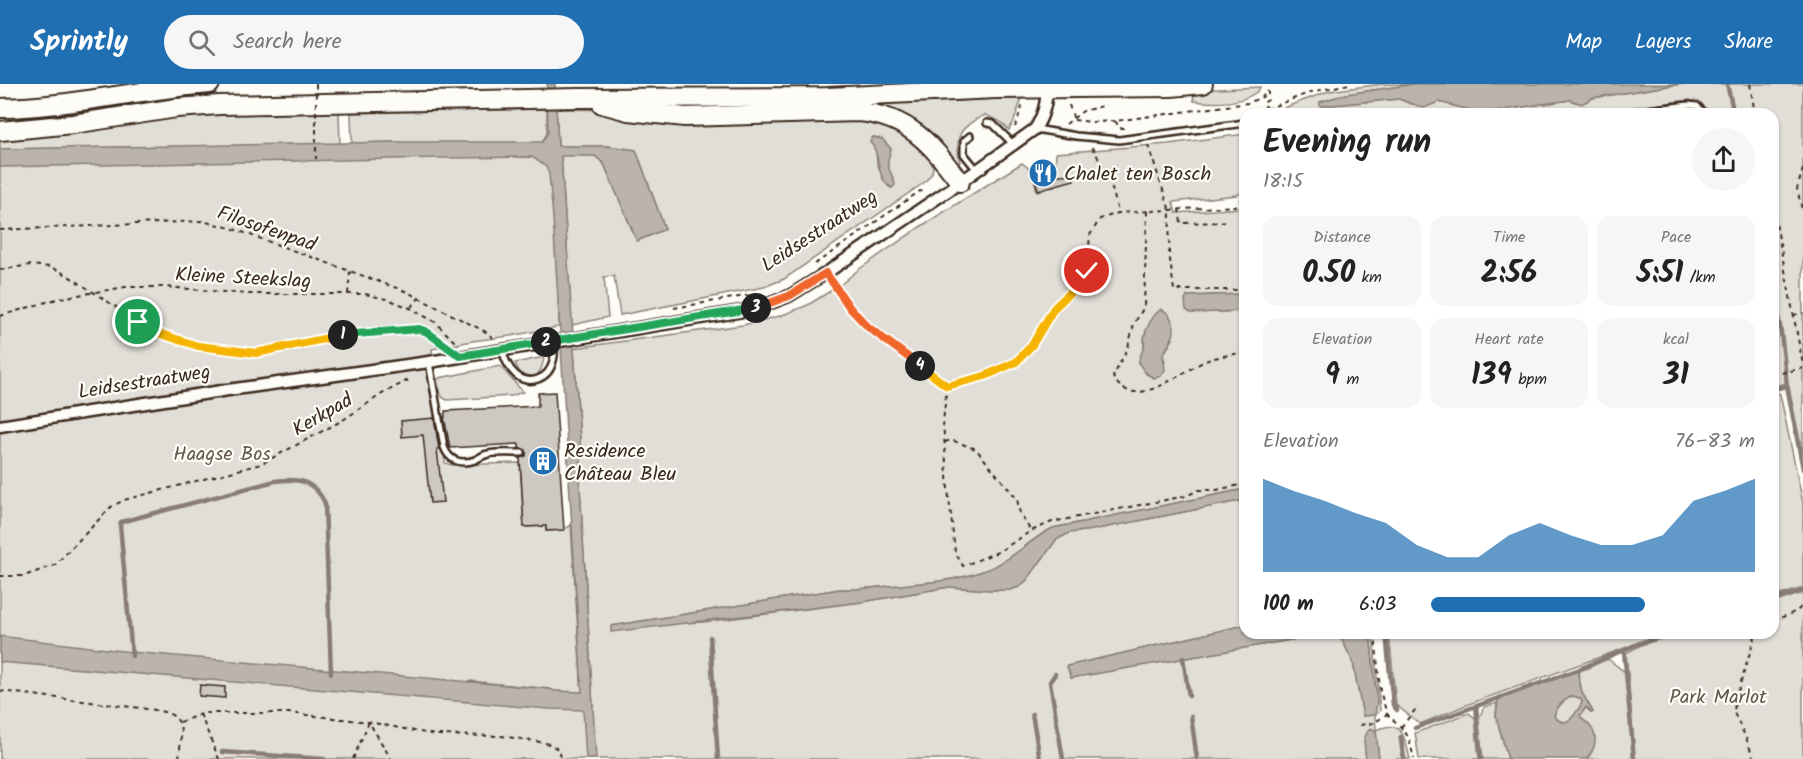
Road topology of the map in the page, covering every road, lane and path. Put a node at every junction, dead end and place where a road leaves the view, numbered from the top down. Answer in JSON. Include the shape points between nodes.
{"nodes":[{"id":1,"x":210,"y":84,"type":"edge"},
{"id":2,"x":316,"y":84,"type":"edge"},
{"id":3,"x":1203,"y":84,"type":"edge"},
{"id":4,"x":1349,"y":84,"type":"edge"},
{"id":5,"x":1750,"y":84,"type":"edge"},
{"id":6,"x":1048,"y":86,"type":"edge"},
{"id":7,"x":1029,"y":89,"type":"junction"},
{"id":8,"x":578,"y":98,"type":"junction"},
{"id":9,"x":0,"y":108,"type":"edge"},
{"id":10,"x":1266,"y":108,"type":"edge"},
{"id":11,"x":1270,"y":108,"type":"edge"},
{"id":12,"x":1664,"y":108,"type":"edge"},
{"id":13,"x":1699,"y":108,"type":"edge"},
{"id":14,"x":1754,"y":108,"type":"edge"},
{"id":15,"x":1074,"y":120,"type":"dead end"},
{"id":16,"x":987,"y":123,"type":"dead end"},
{"id":17,"x":1239,"y":124,"type":"edge"},
{"id":18,"x":1035,"y":129,"type":"junction"},
{"id":19,"x":0,"y":131,"type":"edge"},
{"id":20,"x":970,"y":135,"type":"dead end"},
{"id":21,"x":1145,"y":137,"type":"junction"},
{"id":22,"x":1012,"y":143,"type":"junction"},
{"id":23,"x":1092,"y":147,"type":"dead end"},
{"id":24,"x":316,"y":159,"type":"dead end"},
{"id":25,"x":1803,"y":169,"type":"edge"},
{"id":26,"x":977,"y":170,"type":"junction"},
{"id":27,"x":960,"y":182,"type":"junction"},
{"id":28,"x":939,"y":196,"type":"junction"},
{"id":29,"x":1239,"y":202,"type":"edge"},
{"id":30,"x":1179,"y":209,"type":"junction"},
{"id":31,"x":1146,"y":211,"type":"junction"},
{"id":32,"x":1170,"y":211,"type":"junction"},
{"id":33,"x":1118,"y":213,"type":"junction"},
{"id":34,"x":1803,"y":213,"type":"edge"},
{"id":35,"x":1225,"y":222,"type":"dead end"},
{"id":36,"x":0,"y":230,"type":"edge"},
{"id":37,"x":1779,"y":239,"type":"edge"},
{"id":38,"x":815,"y":264,"type":"dead end"},
{"id":39,"x":0,"y":270,"type":"edge"},
{"id":40,"x":350,"y":271,"type":"junction"},
{"id":41,"x":826,"y":273,"type":"junction"},
{"id":42,"x":1239,"y":290,"type":"edge"},
{"id":43,"x":764,"y":292,"type":"dead end"},
{"id":44,"x":94,"y":293,"type":"junction"},
{"id":45,"x":348,"y":294,"type":"junction"},
{"id":46,"x":420,"y":298,"type":"junction"},
{"id":47,"x":410,"y":308,"type":"junction"},
{"id":48,"x":666,"y":310,"type":"dead end"},
{"id":49,"x":1803,"y":313,"type":"edge"},
{"id":50,"x":1793,"y":315,"type":"junction"},
{"id":51,"x":0,"y":316,"type":"edge"},
{"id":52,"x":554,"y":341,"type":"junction"},
{"id":53,"x":502,"y":350,"type":"junction"},
{"id":54,"x":1239,"y":354,"type":"edge"},
{"id":55,"x":464,"y":355,"type":"junction"},
{"id":56,"x":429,"y":362,"type":"junction"},
{"id":57,"x":1803,"y":367,"type":"edge"},
{"id":58,"x":1779,"y":374,"type":"edge"},
{"id":59,"x":947,"y":386,"type":"junction"},
{"id":60,"x":0,"y":426,"type":"edge"},
{"id":61,"x":945,"y":442,"type":"junction"},
{"id":62,"x":522,"y":453,"type":"dead end"},
{"id":63,"x":1239,"y":485,"type":"edge"},
{"id":64,"x":1031,"y":531,"type":"junction"},
{"id":65,"x":0,"y":576,"type":"edge"},
{"id":66,"x":1803,"y":605,"type":"edge"},
{"id":67,"x":1779,"y":618,"type":"edge"},
{"id":68,"x":1376,"y":639,"type":"edge"},
{"id":69,"x":1754,"y":639,"type":"edge"},
{"id":70,"x":0,"y":691,"type":"edge"},
{"id":71,"x":1416,"y":709,"type":"dead end"},
{"id":72,"x":200,"y":714,"type":"junction"},
{"id":73,"x":1387,"y":714,"type":"junction"},
{"id":74,"x":180,"y":722,"type":"junction"},
{"id":75,"x":369,"y":722,"type":"junction"},
{"id":76,"x":1360,"y":725,"type":"dead end"},
{"id":77,"x":1401,"y":728,"type":"junction"},
{"id":78,"x":561,"y":758,"type":"edge"},
{"id":79,"x":179,"y":759,"type":"edge"},
{"id":80,"x":219,"y":759,"type":"edge"},
{"id":81,"x":353,"y":759,"type":"edge"},
{"id":82,"x":391,"y":759,"type":"edge"},
{"id":83,"x":1414,"y":759,"type":"edge"},
{"id":84,"x":1754,"y":759,"type":"edge"}],
"edges":[{"from":1,"to":9,"type":"main road"},
{"from":2,"to":24,"type":"path","bridge":true},
{"from":3,"to":6,"type":"main road"},
{"from":4,"to":11,"type":"path","via":[[1311,92]]},
{"from":5,"to":14,"type":"path"},
{"from":6,"to":7,"type":"main road"},
{"from":6,"to":18,"type":"street","via":[[1046,106]]},
{"from":7,"to":8,"type":"main road","via":[[827,97]]},
{"from":7,"to":22,"type":"path"},
{"from":8,"to":19,"type":"main road","via":[[219,105]]},
{"from":8,"to":27,"type":"main road","via":[[628,111],[685,117],[876,113],[902,123],[929,144]]},
{"from":10,"to":15,"type":"path","via":[[1263,103],[1268,100],[1268,91],[1248,103],[1115,121]]},
{"from":12,"to":13,"type":"lane"},
{"from":16,"to":22,"type":"lane"},
{"from":17,"to":21,"type":"lane"},
{"from":18,"to":21,"type":"lane","via":[[1119,140]]},
{"from":18,"to":22,"type":"street","name":"Leidsestraatweg"},
{"from":20,"to":26,"type":"lane","via":[[964,141],[964,154]]},
{"from":21,"to":32,"type":"path"},
{"from":22,"to":26,"type":"street","name":"Leidsestraatweg"},
{"from":23,"to":33,"type":"path","via":[[1106,170]]},
{"from":25,"to":34,"type":"path","via":[[1797,189]]},
{"from":26,"to":27,"type":"street","name":"Leidsestraatweg"},
{"from":27,"to":28,"type":"street","name":"Leidsestraatweg"},
{"from":28,"to":38,"type":"path","name":"Leidsestraatweg","via":[[920,191]]},
{"from":28,"to":41,"type":"street","name":"Leidsestraatweg"},
{"from":29,"to":30,"type":"path","via":[[1235,206]]},
{"from":30,"to":32,"type":"path"},
{"from":30,"to":35,"type":"path","via":[[1181,224]]},
{"from":31,"to":32,"type":"path"},
{"from":31,"to":33,"type":"path"},
{"from":31,"to":54,"type":"path","via":[[1144,307],[1113,377],[1117,384],[1137,393],[1168,382],[1208,360]]},
{"from":32,"to":42,"type":"path","via":[[1169,252],[1174,290]]},
{"from":33,"to":59,"type":"path","via":[[1100,219],[1090,235],[1087,271],[1054,308],[1032,345],[1016,362],[985,376]]},
{"from":36,"to":40,"type":"path","name":"Filosofenpad","via":[[202,221]]},
{"from":37,"to":50,"type":"path"},
{"from":39,"to":44,"type":"path","via":[[29,265],[51,267]]},
{"from":40,"to":45,"type":"path"},
{"from":40,"to":46,"type":"path","name":"Filosofenpad"},
{"from":41,"to":52,"type":"street","name":"Leidsestraatweg","via":[[789,296],[755,309]]},
{"from":41,"to":59,"type":"path","via":[[868,327]]},
{"from":43,"to":48,"type":"path","name":"Leidsestraatweg"},
{"from":44,"to":45,"type":"path","name":"Kleine Steekslag","via":[[125,287],[166,287],[247,294]]},
{"from":44,"to":51,"type":"path","name":"Kleine Steekslag","via":[[60,298]]},
{"from":44,"to":55,"type":"path","via":[[161,334],[198,346],[260,353],[347,334],[419,329]]},
{"from":45,"to":47,"type":"path","name":"Kleine Steekslag","via":[[365,294]]},
{"from":46,"to":47,"type":"path"},
{"from":46,"to":53,"type":"path","name":"Filosofenpad","via":[[488,333]]},
{"from":47,"to":55,"type":"path","name":"Kleine Steekslag","via":[[435,322]]},
{"from":49,"to":50,"type":"path"},
{"from":50,"to":57,"type":"path"},
{"from":52,"to":53,"type":"street","name":"Leidsestraatweg"},
{"from":52,"to":53,"type":"lane","via":[[553,361],[537,380],[523,380],[516,375]]},
{"from":53,"to":55,"type":"street","name":"Leidsestraatweg"},
{"from":55,"to":56,"type":"street","name":"Leidsestraatweg"},
{"from":56,"to":60,"type":"street","name":"Leidsestraatweg"},
{"from":56,"to":62,"type":"lane","via":[[444,447],[452,460],[468,462],[489,454]]},
{"from":56,"to":65,"type":"path","name":"Kerkpad","via":[[419,374],[261,464],[124,500],[111,507],[55,565],[24,576]]},
{"from":57,"to":58,"type":"path"},
{"from":59,"to":61,"type":"path"},
{"from":61,"to":64,"type":"path","via":[[951,440],[976,449],[1017,499],[1020,514]]},
{"from":61,"to":64,"type":"path","via":[[955,552],[963,566],[1000,551]]},
{"from":63,"to":64,"type":"path","via":[[1199,490],[1186,496],[1052,522]]},
{"from":66,"to":67,"type":"path"},
{"from":68,"to":73,"type":"path","via":[[1380,691]]},
{"from":69,"to":84,"type":"path","via":[[1734,713]]},
{"from":70,"to":74,"type":"path","via":[[163,711]]},
{"from":71,"to":77,"type":"path"},
{"from":72,"to":74,"type":"path"},
{"from":72,"to":75,"type":"path","via":[[272,712]]},
{"from":72,"to":80,"type":"path"},
{"from":73,"to":76,"type":"path","via":[[1374,723]]},
{"from":73,"to":77,"type":"path"},
{"from":74,"to":79,"type":"path"},
{"from":75,"to":78,"type":"path","via":[[435,735],[501,736],[541,742],[555,747]]},
{"from":75,"to":81,"type":"path"},
{"from":75,"to":82,"type":"path"},
{"from":77,"to":83,"type":"path","via":[[1409,738]]}]}
